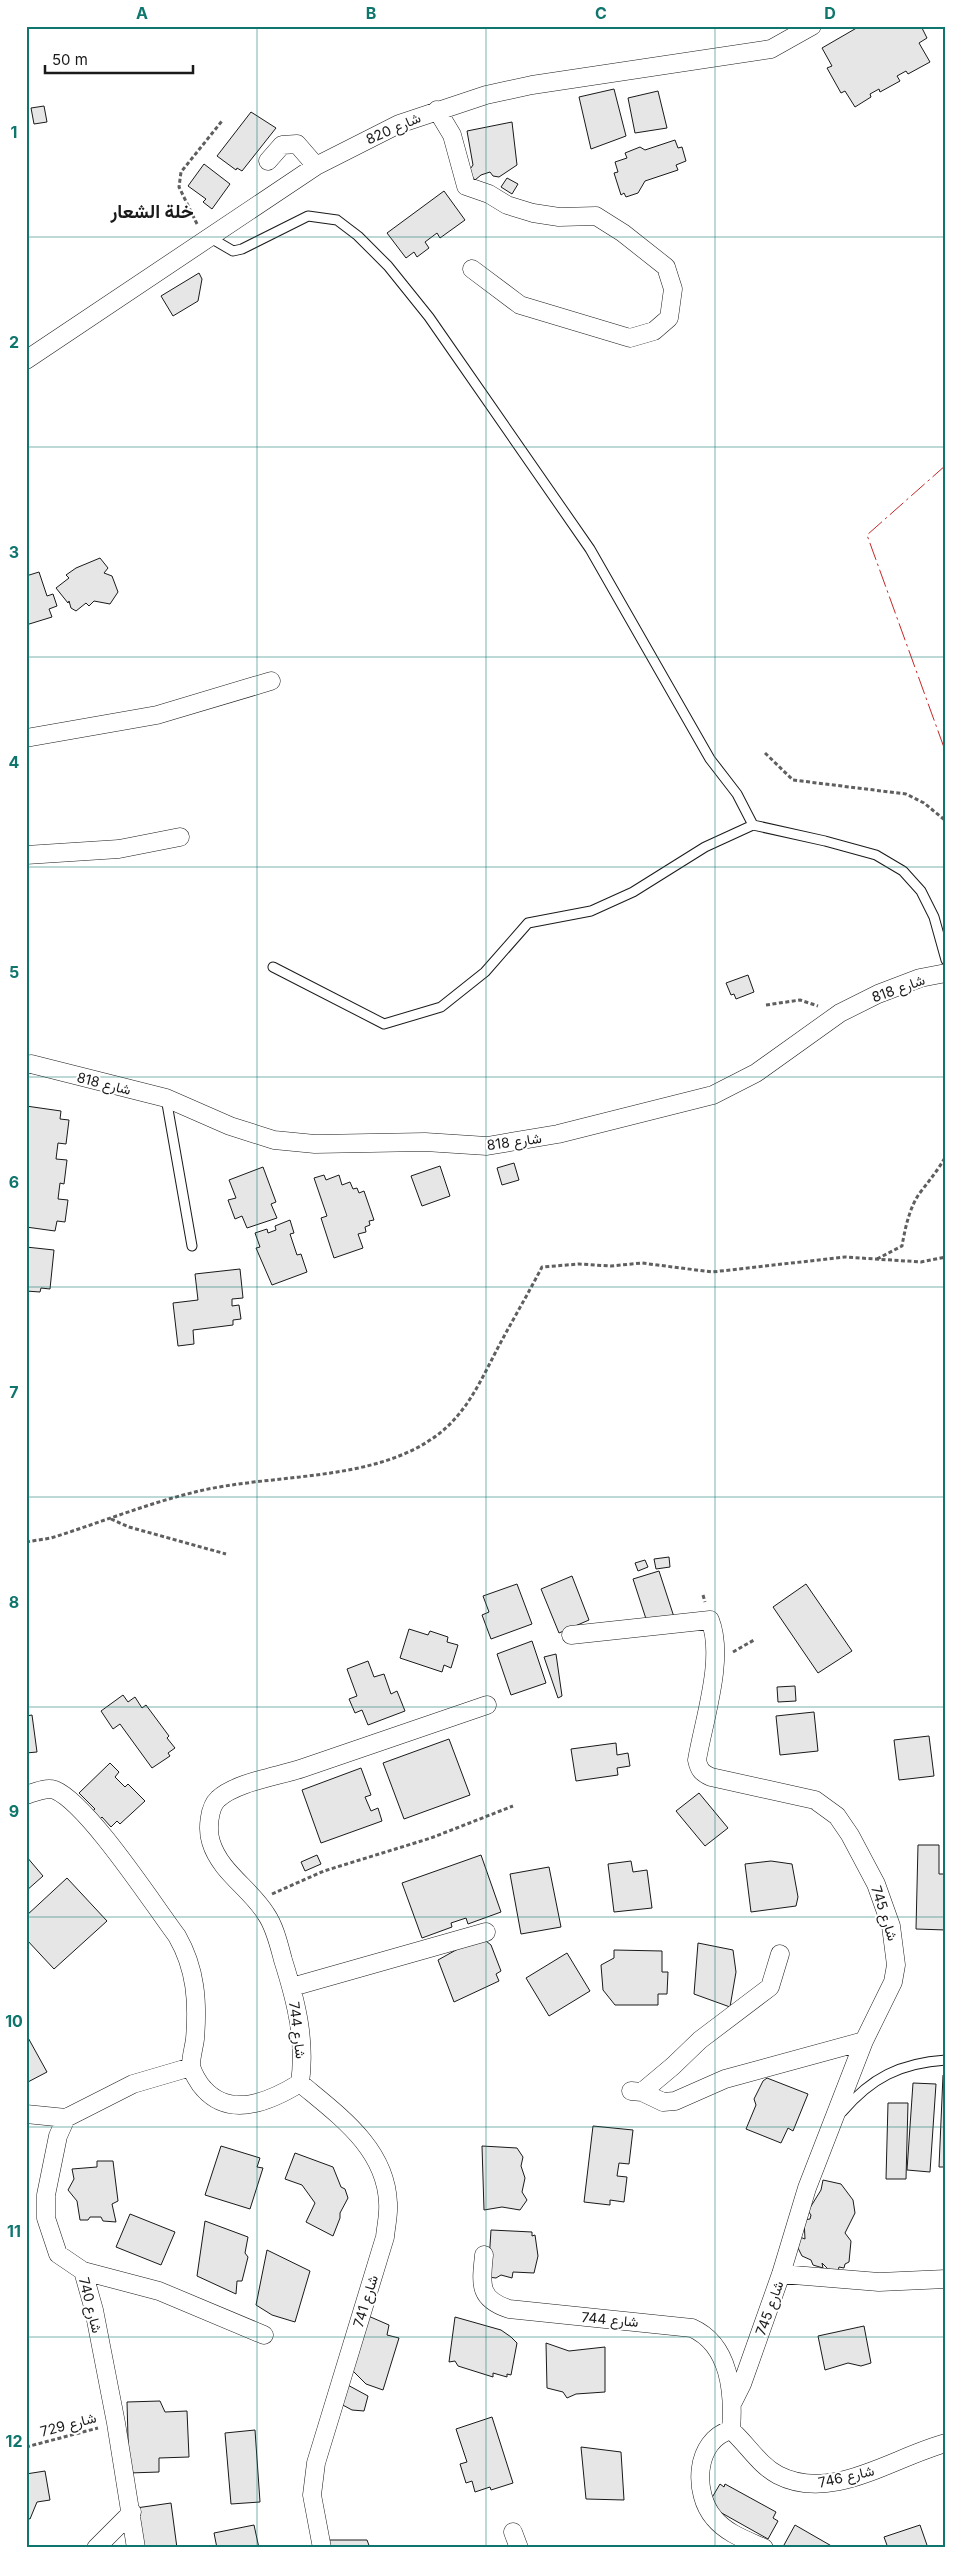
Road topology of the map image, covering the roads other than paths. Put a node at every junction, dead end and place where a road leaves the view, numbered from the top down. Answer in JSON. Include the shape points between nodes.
{"nodes":[{"id":1,"x":812,"y":26,"type":"edge"},
{"id":2,"x":437,"y":110,"type":"junction"},
{"id":3,"x":268,"y":161,"type":"dead end"},
{"id":4,"x":316,"y":166,"type":"junction"},
{"id":5,"x":206,"y":239,"type":"junction"},
{"id":6,"x":472,"y":269,"type":"dead end"},
{"id":7,"x":26,"y":360,"type":"edge"},
{"id":8,"x":271,"y":681,"type":"dead end"},
{"id":9,"x":27,"y":735,"type":"edge"},
{"id":10,"x":753,"y":825,"type":"junction"},
{"id":11,"x":180,"y":837,"type":"dead end"},
{"id":12,"x":26,"y":855,"type":"edge"},
{"id":13,"x":946,"y":960,"type":"edge"},
{"id":14,"x":273,"y":967,"type":"dead end"},
{"id":15,"x":946,"y":973,"type":"edge"},
{"id":16,"x":26,"y":1065,"type":"edge"},
{"id":17,"x":166,"y":1098,"type":"junction"},
{"id":18,"x":192,"y":1246,"type":"dead end"},
{"id":19,"x":571,"y":1635,"type":"dead end"},
{"id":20,"x":487,"y":1705,"type":"dead end"},
{"id":21,"x":26,"y":1795,"type":"edge"},
{"id":22,"x":486,"y":1932,"type":"dead end"},
{"id":23,"x":780,"y":1954,"type":"dead end"},
{"id":24,"x":292,"y":1987,"type":"junction"},
{"id":25,"x":864,"y":2041,"type":"junction"},
{"id":26,"x":946,"y":2060,"type":"edge"},
{"id":27,"x":191,"y":2067,"type":"junction"},
{"id":28,"x":300,"y":2082,"type":"junction"},
{"id":29,"x":26,"y":2114,"type":"edge"},
{"id":30,"x":66,"y":2118,"type":"junction"},
{"id":31,"x":830,"y":2126,"type":"junction"},
{"id":32,"x":484,"y":2255,"type":"dead end"},
{"id":33,"x":83,"y":2271,"type":"junction"},
{"id":34,"x":781,"y":2274,"type":"junction"},
{"id":35,"x":946,"y":2280,"type":"edge"},
{"id":36,"x":264,"y":2335,"type":"dead end"},
{"id":37,"x":733,"y":2402,"type":"junction"},
{"id":38,"x":731,"y":2430,"type":"junction"},
{"id":39,"x":946,"y":2443,"type":"edge"},
{"id":40,"x":132,"y":2512,"type":"junction"},
{"id":41,"x":96,"y":2548,"type":"edge"},
{"id":42,"x":136,"y":2548,"type":"edge"},
{"id":43,"x":322,"y":2548,"type":"edge"},
{"id":44,"x":764,"y":2548,"type":"edge"}],
"edges":[{"from":1,"to":2,"type":"street","name":"شارع 820","via":[[771,49],[532,85]]},
{"from":2,"to":4,"type":"street","name":"شارع 820","via":[[399,124]]},
{"from":2,"to":6,"type":"street","via":[[452,134],[466,186],[532,214],[596,216],[623,233],[666,267],[673,289],[669,318],[654,332],[630,338],[520,305]]},
{"from":3,"to":4,"type":"street","via":[[282,145],[297,144]]},
{"from":4,"to":5,"type":"street","name":"شارع 820"},
{"from":5,"to":7,"type":"street","name":"شارع 820"},
{"from":5,"to":10,"type":"lane","via":[[233,251],[308,216],[337,220],[388,266],[430,317],[590,549],[710,759],[737,794]]},
{"from":8,"to":9,"type":"street","via":[[156,715]]},
{"from":10,"to":13,"type":"lane","via":[[876,855],[903,871],[921,891],[934,917]]},
{"from":10,"to":14,"type":"lane","via":[[705,847],[633,892],[599,907],[528,923],[485,972],[441,1007],[412,1017],[384,1024]]},
{"from":11,"to":12,"type":"street","via":[[119,849]]},
{"from":15,"to":17,"type":"street","name":"شارع 818","via":[[920,978],[840,1013],[756,1073],[713,1095],[558,1134],[487,1146],[425,1142],[315,1144],[274,1140],[230,1126]]},
{"from":16,"to":17,"type":"street","name":"شارع 818"},
{"from":17,"to":18,"type":"lane"},
{"from":19,"to":25,"type":"street","name":"شارع 745","via":[[710,1620],[715,1631],[717,1660],[697,1760],[702,1773],[815,1800],[827,1808],[850,1835],[884,1902],[895,1945],[896,1965],[889,1994]]},
{"from":20,"to":24,"type":"street","name":"شارع 744","via":[[235,1788],[218,1799],[211,1816],[210,1841],[221,1863],[266,1914]]},
{"from":21,"to":27,"type":"street","via":[[54,1790],[70,1800],[98,1829],[188,1954],[195,1982],[196,2022]]},
{"from":22,"to":24,"type":"street"},
{"from":23,"to":25,"type":"street","via":[[770,1987],[700,2040],[674,2066],[637,2092],[663,2102],[675,2101],[725,2079]]},
{"from":24,"to":28,"type":"street","name":"شارع 744","via":[[299,2016],[303,2061]]},
{"from":25,"to":31,"type":"street","name":"شارع 745"},
{"from":26,"to":31,"type":"lane","via":[[906,2066],[885,2074],[858,2093]]},
{"from":27,"to":28,"type":"street","via":[[211,2097],[238,2106],[278,2096]]},
{"from":27,"to":30,"type":"street","via":[[132,2084]]},
{"from":28,"to":43,"type":"street","name":"شارع 741","via":[[369,2147],[380,2167],[388,2202],[385,2237],[316,2463],[312,2495]]},
{"from":29,"to":30,"type":"street"},
{"from":30,"to":33,"type":"street","name":"شارع 740","via":[[58,2136],[46,2195],[46,2218],[58,2254]]},
{"from":31,"to":34,"type":"street","name":"شارع 745","via":[[789,2241]]},
{"from":32,"to":37,"type":"street","name":"شارع 744","via":[[483,2283],[492,2304],[509,2309],[692,2328],[702,2333],[723,2360]]},
{"from":33,"to":36,"type":"street","via":[[159,2291]]},
{"from":33,"to":40,"type":"street","name":"شارع 740","via":[[94,2310]]},
{"from":34,"to":35,"type":"street","via":[[879,2282]]},
{"from":34,"to":37,"type":"street","name":"شارع 745"},
{"from":37,"to":38,"type":"street"},
{"from":38,"to":39,"type":"street","name":"شارع 746","via":[[776,2474],[797,2483],[822,2484],[850,2478]]},
{"from":38,"to":44,"type":"street","via":[[717,2436],[708,2449],[700,2468],[700,2488],[705,2505],[714,2518],[736,2536]]},
{"from":40,"to":41,"type":"street"},
{"from":40,"to":42,"type":"street","name":"شارع 740"}]}
